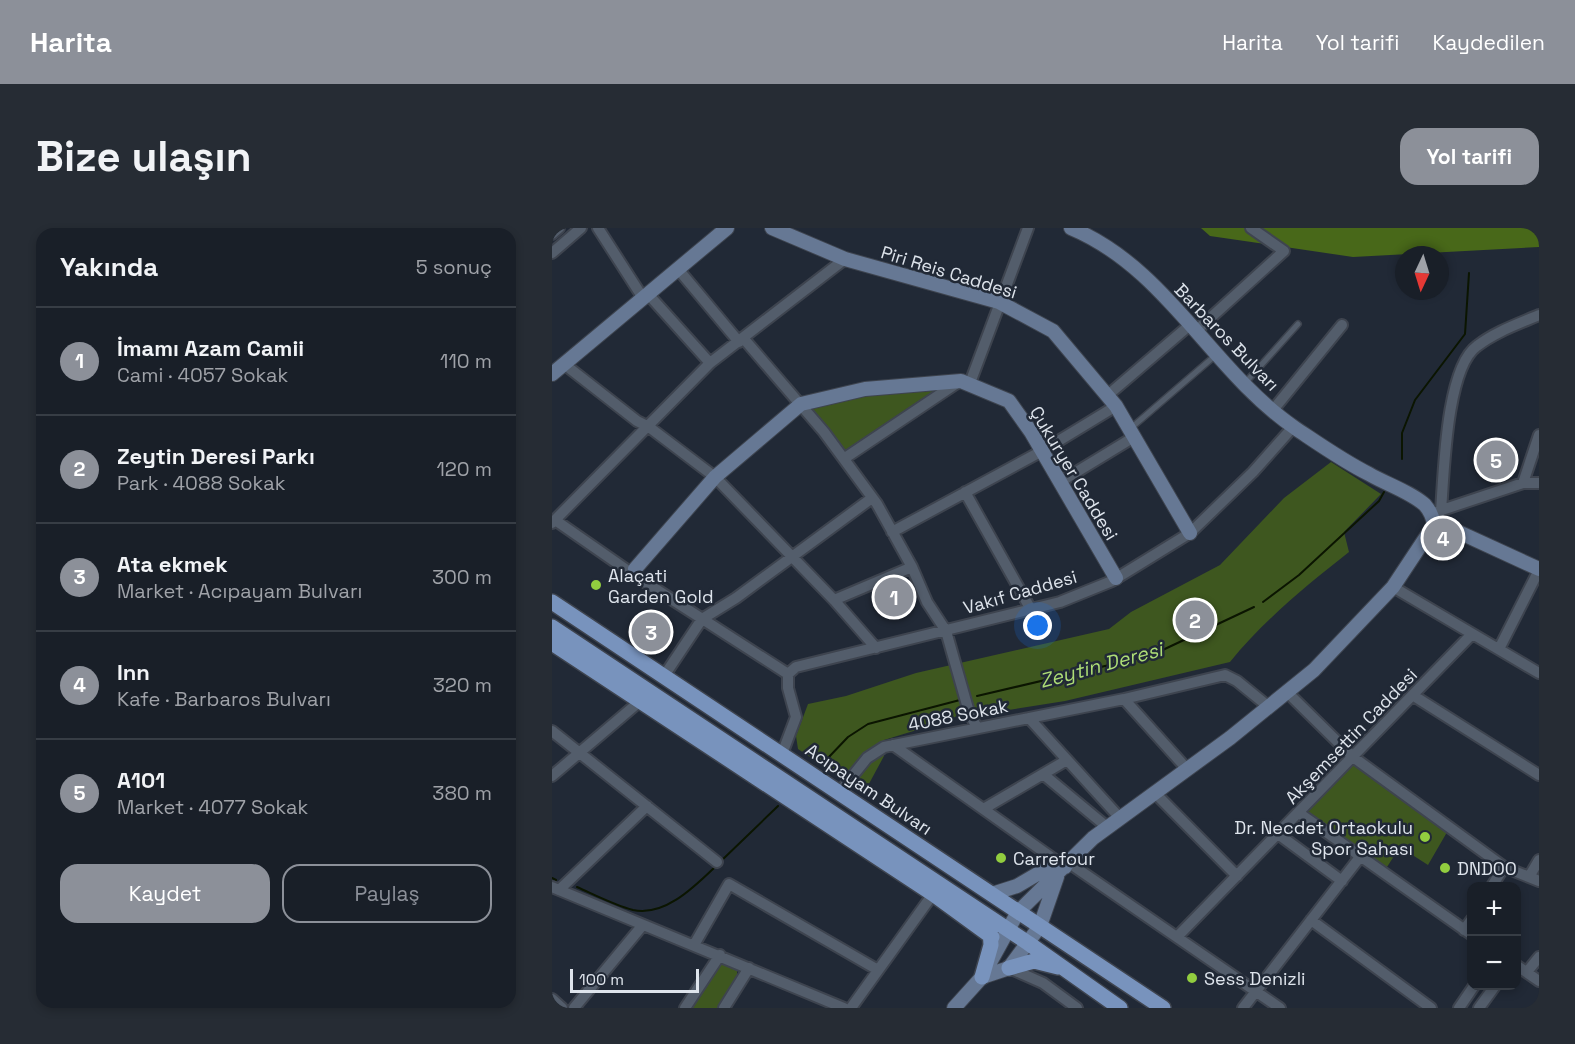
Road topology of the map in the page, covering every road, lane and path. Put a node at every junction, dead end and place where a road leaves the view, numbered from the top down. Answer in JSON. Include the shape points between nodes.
{"nodes":[{"id":1,"x":559,"y":228,"type":"edge"},
{"id":2,"x":580,"y":228,"type":"edge"},
{"id":3,"x":598,"y":228,"type":"edge"},
{"id":4,"x":727,"y":228,"type":"edge"},
{"id":5,"x":772,"y":228,"type":"edge"},
{"id":6,"x":1028,"y":228,"type":"edge"},
{"id":7,"x":1071,"y":228,"type":"edge"},
{"id":8,"x":1251,"y":228,"type":"edge"},
{"id":9,"x":552,"y":234,"type":"edge"},
{"id":10,"x":552,"y":253,"type":"edge"},
{"id":11,"x":845,"y":260,"type":"junction"},
{"id":12,"x":678,"y":269,"type":"junction"},
{"id":13,"x":646,"y":296,"type":"junction"},
{"id":14,"x":999,"y":302,"type":"junction"},
{"id":15,"x":1539,"y":315,"type":"edge"},
{"id":16,"x":1298,"y":324,"type":"dead end"},
{"id":17,"x":1342,"y":325,"type":"dead end"},
{"id":18,"x":1193,"y":328,"type":"junction"},
{"id":19,"x":742,"y":340,"type":"junction"},
{"id":20,"x":1217,"y":354,"type":"junction"},
{"id":21,"x":710,"y":363,"type":"junction"},
{"id":22,"x":564,"y":364,"type":"junction"},
{"id":23,"x":552,"y":374,"type":"edge"},
{"id":24,"x":965,"y":382,"type":"junction"},
{"id":25,"x":1244,"y":384,"type":"junction"},
{"id":26,"x":1112,"y":401,"type":"junction"},
{"id":27,"x":799,"y":402,"type":"junction"},
{"id":28,"x":1273,"y":410,"type":"junction"},
{"id":29,"x":649,"y":427,"type":"junction"},
{"id":30,"x":1293,"y":427,"type":"junction"},
{"id":31,"x":1132,"y":433,"type":"junction"},
{"id":32,"x":1539,"y":435,"type":"edge"},
{"id":33,"x":1042,"y":451,"type":"junction"},
{"id":34,"x":845,"y":458,"type":"junction"},
{"id":35,"x":719,"y":481,"type":"junction"},
{"id":36,"x":1060,"y":482,"type":"junction"},
{"id":37,"x":1523,"y":483,"type":"junction"},
{"id":38,"x":1539,"y":483,"type":"edge"},
{"id":39,"x":965,"y":492,"type":"junction"},
{"id":40,"x":872,"y":498,"type":"junction"},
{"id":41,"x":1433,"y":514,"type":"junction"},
{"id":42,"x":554,"y":522,"type":"edge"},
{"id":43,"x":892,"y":532,"type":"junction"},
{"id":44,"x":1190,"y":533,"type":"junction"},
{"id":45,"x":791,"y":557,"type":"junction"},
{"id":46,"x":912,"y":567,"type":"junction"},
{"id":47,"x":1539,"y":570,"type":"edge"},
{"id":48,"x":636,"y":573,"type":"junction"},
{"id":49,"x":1116,"y":578,"type":"junction"},
{"id":50,"x":1393,"y":587,"type":"junction"},
{"id":51,"x":834,"y":600,"type":"junction"},
{"id":52,"x":552,"y":602,"type":"edge"},
{"id":53,"x":1030,"y":608,"type":"junction"},
{"id":54,"x":702,"y":619,"type":"junction"},
{"id":55,"x":552,"y":627,"type":"edge"},
{"id":56,"x":946,"y":631,"type":"junction"},
{"id":57,"x":1471,"y":635,"type":"junction"},
{"id":58,"x":552,"y":643,"type":"edge"},
{"id":59,"x":876,"y":648,"type":"junction"},
{"id":60,"x":1499,"y":649,"type":"junction"},
{"id":61,"x":668,"y":670,"type":"dead end"},
{"id":62,"x":1539,"y":673,"type":"edge"},
{"id":63,"x":788,"y":674,"type":"junction"},
{"id":64,"x":1287,"y":692,"type":"junction"},
{"id":65,"x":1414,"y":696,"type":"junction"},
{"id":66,"x":1124,"y":699,"type":"junction"},
{"id":67,"x":639,"y":702,"type":"junction"},
{"id":68,"x":1269,"y":707,"type":"junction"},
{"id":69,"x":1029,"y":718,"type":"junction"},
{"id":70,"x":977,"y":728,"type":"junction"},
{"id":71,"x":552,"y":731,"type":"edge"},
{"id":72,"x":893,"y":745,"type":"junction"},
{"id":73,"x":581,"y":752,"type":"junction"},
{"id":74,"x":782,"y":754,"type":"junction"},
{"id":75,"x":1353,"y":757,"type":"junction"},
{"id":76,"x":1067,"y":760,"type":"junction"},
{"id":77,"x":1187,"y":770,"type":"junction"},
{"id":78,"x":1043,"y":774,"type":"junction"},
{"id":79,"x":552,"y":776,"type":"edge"},
{"id":80,"x":1539,"y":776,"type":"edge"},
{"id":81,"x":839,"y":793,"type":"junction"},
{"id":82,"x":1155,"y":793,"type":"junction"},
{"id":83,"x":647,"y":806,"type":"junction"},
{"id":84,"x":985,"y":808,"type":"junction"},
{"id":85,"x":1299,"y":813,"type":"junction"},
{"id":86,"x":1120,"y":818,"type":"junction"},
{"id":87,"x":1107,"y":827,"type":"junction"},
{"id":88,"x":1278,"y":834,"type":"junction"},
{"id":89,"x":1360,"y":856,"type":"junction"},
{"id":90,"x":1539,"y":860,"type":"edge"},
{"id":91,"x":717,"y":862,"type":"dead end"},
{"id":92,"x":1504,"y":867,"type":"junction"},
{"id":93,"x":1064,"y":868,"type":"junction"},
{"id":94,"x":1237,"y":876,"type":"junction"},
{"id":95,"x":1534,"y":879,"type":"edge"},
{"id":96,"x":1342,"y":881,"type":"junction"},
{"id":97,"x":1495,"y":882,"type":"edge"},
{"id":98,"x":556,"y":888,"type":"edge"},
{"id":99,"x":933,"y":894,"type":"junction"},
{"id":100,"x":992,"y":894,"type":"junction"},
{"id":101,"x":1018,"y":912,"type":"junction"},
{"id":102,"x":986,"y":915,"type":"junction"},
{"id":103,"x":1311,"y":920,"type":"junction"},
{"id":104,"x":642,"y":926,"type":"junction"},
{"id":105,"x":1040,"y":927,"type":"junction"},
{"id":106,"x":1008,"y":929,"type":"junction"},
{"id":107,"x":1467,"y":931,"type":"edge"},
{"id":108,"x":992,"y":937,"type":"junction"},
{"id":109,"x":1178,"y":937,"type":"junction"},
{"id":110,"x":1028,"y":943,"type":"junction"},
{"id":111,"x":694,"y":945,"type":"junction"},
{"id":112,"x":720,"y":955,"type":"junction"},
{"id":113,"x":1539,"y":957,"type":"edge"},
{"id":114,"x":749,"y":968,"type":"junction"},
{"id":115,"x":1009,"y":968,"type":"junction"},
{"id":116,"x":1521,"y":968,"type":"edge"},
{"id":117,"x":1067,"y":969,"type":"junction"},
{"id":118,"x":878,"y":970,"type":"junction"},
{"id":119,"x":1527,"y":972,"type":"junction"},
{"id":120,"x":982,"y":977,"type":"junction"},
{"id":121,"x":1539,"y":981,"type":"edge"},
{"id":122,"x":1471,"y":990,"type":"edge"},
{"id":123,"x":1493,"y":990,"type":"edge"},
{"id":124,"x":1256,"y":991,"type":"junction"},
{"id":125,"x":552,"y":999,"type":"edge"},
{"id":126,"x":839,"y":1007,"type":"edge"},
{"id":127,"x":562,"y":1008,"type":"edge"},
{"id":128,"x":574,"y":1008,"type":"edge"},
{"id":129,"x":684,"y":1008,"type":"edge"},
{"id":130,"x":724,"y":1008,"type":"edge"},
{"id":131,"x":851,"y":1008,"type":"edge"},
{"id":132,"x":954,"y":1008,"type":"edge"},
{"id":133,"x":1077,"y":1008,"type":"edge"},
{"id":134,"x":1108,"y":1008,"type":"edge"},
{"id":135,"x":1120,"y":1008,"type":"edge"},
{"id":136,"x":1163,"y":1008,"type":"edge"},
{"id":137,"x":1243,"y":1008,"type":"edge"},
{"id":138,"x":1280,"y":1008,"type":"edge"},
{"id":139,"x":1431,"y":1008,"type":"edge"},
{"id":140,"x":1459,"y":1008,"type":"edge"},
{"id":141,"x":1479,"y":1008,"type":"edge"}],
"edges":[{"from":1,"to":9,"type":"street"},
{"from":2,"to":10,"type":"street"},
{"from":3,"to":13,"type":"street"},
{"from":4,"to":12,"type":"street"},
{"from":5,"to":11,"type":"street","name":"Piri Reis Caddesi"},
{"from":6,"to":14,"type":"street"},
{"from":7,"to":18,"type":"street","name":"Barbaros Bulvarı","via":[[1093,237],[1130,265]]},
{"from":8,"to":18,"type":"street","via":[[1284,251]]},
{"from":11,"to":14,"type":"street","name":"Piri Reis Caddesi"},
{"from":11,"to":19,"type":"street"},
{"from":12,"to":13,"type":"street"},
{"from":12,"to":19,"type":"street"},
{"from":13,"to":21,"type":"street"},
{"from":13,"to":22,"type":"street"},
{"from":14,"to":24,"type":"street"},
{"from":14,"to":26,"type":"street","name":"Piri Reis Caddesi","via":[[1053,331]]},
{"from":15,"to":41,"type":"street","via":[[1475,347],[1463,362],[1454,388]]},
{"from":16,"to":25,"type":"lane"},
{"from":17,"to":28,"type":"street"},
{"from":18,"to":20,"type":"street","name":"Barbaros Bulvarı"},
{"from":18,"to":26,"type":"street"},
{"from":19,"to":21,"type":"street"},
{"from":19,"to":27,"type":"street"},
{"from":20,"to":25,"type":"street","name":"Barbaros Bulvarı"},
{"from":20,"to":31,"type":"lane"},
{"from":21,"to":29,"type":"street"},
{"from":22,"to":23,"type":"street"},
{"from":22,"to":29,"type":"street"},
{"from":24,"to":27,"type":"street","name":"Çukuryer Caddesi","via":[[865,389]]},
{"from":24,"to":33,"type":"street","name":"Çukuryer Caddesi","via":[[1009,401]]},
{"from":24,"to":34,"type":"street"},
{"from":25,"to":28,"type":"street","name":"Barbaros Bulvarı"},
{"from":26,"to":31,"type":"street","name":"Piri Reis Caddesi"},
{"from":26,"to":33,"type":"street"},
{"from":27,"to":34,"type":"street"},
{"from":27,"to":35,"type":"street","name":"Çukuryer Caddesi"},
{"from":28,"to":30,"type":"street","name":"Barbaros Bulvarı"},
{"from":29,"to":35,"type":"street"},
{"from":29,"to":42,"type":"street"},
{"from":30,"to":41,"type":"street","name":"Barbaros Bulvarı"},
{"from":30,"to":44,"type":"street","name":"Vakıf Caddesi"},
{"from":31,"to":36,"type":"street"},
{"from":31,"to":44,"type":"street","name":"Piri Reis Caddesi"},
{"from":32,"to":37,"type":"street"},
{"from":33,"to":36,"type":"street","name":"Çukuryer Caddesi"},
{"from":33,"to":39,"type":"street"},
{"from":34,"to":40,"type":"street"},
{"from":35,"to":45,"type":"street"},
{"from":35,"to":48,"type":"street","name":"Çukuryer Caddesi"},
{"from":36,"to":49,"type":"street","name":"Çukuryer Caddesi"},
{"from":37,"to":38,"type":"street"},
{"from":37,"to":41,"type":"street"},
{"from":39,"to":43,"type":"street"},
{"from":39,"to":53,"type":"street"},
{"from":40,"to":43,"type":"street"},
{"from":40,"to":45,"type":"street"},
{"from":41,"to":47,"type":"street","name":"Barbaros Bulvarı","via":[[1452,529]]},
{"from":41,"to":50,"type":"street"},
{"from":42,"to":48,"type":"street"},
{"from":43,"to":46,"type":"street"},
{"from":44,"to":49,"type":"street","name":"Vakıf Caddesi"},
{"from":45,"to":51,"type":"street"},
{"from":45,"to":54,"type":"street"},
{"from":46,"to":51,"type":"street"},
{"from":46,"to":56,"type":"street","via":[[927,602]]},
{"from":47,"to":60,"type":"street"},
{"from":48,"to":54,"type":"street"},
{"from":49,"to":53,"type":"street","name":"Vakıf Caddesi","via":[[1060,602]]},
{"from":50,"to":57,"type":"street"},
{"from":50,"to":64,"type":"street","via":[[1314,670]]},
{"from":51,"to":59,"type":"street"},
{"from":52,"to":74,"type":"main road","name":"Acıpayam Bulvarı"},
{"from":53,"to":56,"type":"street","name":"Vakıf Caddesi"},
{"from":54,"to":61,"type":"street"},
{"from":54,"to":63,"type":"street"},
{"from":55,"to":102,"type":"main road"},
{"from":56,"to":59,"type":"street","name":"Vakıf Caddesi"},
{"from":56,"to":70,"type":"street"},
{"from":57,"to":60,"type":"street"},
{"from":57,"to":65,"type":"street","name":"Akşemsettin Caddesi"},
{"from":58,"to":67,"type":"main road"},
{"from":59,"to":63,"type":"street","name":"Vakıf Caddesi","via":[[796,667]]},
{"from":60,"to":62,"type":"street"},
{"from":63,"to":74,"type":"street","via":[[796,717]]},
{"from":64,"to":68,"type":"street"},
{"from":64,"to":75,"type":"street"},
{"from":65,"to":75,"type":"street","name":"Akşemsettin Caddesi"},
{"from":65,"to":80,"type":"street"},
{"from":66,"to":68,"type":"street","name":"4088 Sokak","via":[[1225,675]]},
{"from":66,"to":69,"type":"street","name":"4088 Sokak"},
{"from":66,"to":77,"type":"street"},
{"from":67,"to":73,"type":"street"},
{"from":67,"to":99,"type":"main road"},
{"from":68,"to":77,"type":"street"},
{"from":69,"to":70,"type":"street","name":"4088 Sokak"},
{"from":69,"to":76,"type":"street"},
{"from":70,"to":72,"type":"street","name":"4088 Sokak"},
{"from":71,"to":73,"type":"street"},
{"from":72,"to":81,"type":"street","name":"4088 Sokak","via":[[867,758]]},
{"from":72,"to":84,"type":"street"},
{"from":73,"to":79,"type":"street"},
{"from":73,"to":83,"type":"street"},
{"from":74,"to":81,"type":"main road","name":"Acıpayam Bulvarı"},
{"from":75,"to":85,"type":"street","name":"Akşemsettin Caddesi"},
{"from":75,"to":92,"type":"street"},
{"from":76,"to":78,"type":"street"},
{"from":76,"to":86,"type":"street"},
{"from":77,"to":82,"type":"street"},
{"from":78,"to":84,"type":"street"},
{"from":78,"to":87,"type":"street"},
{"from":81,"to":100,"type":"main road","name":"Acıpayam Bulvarı"},
{"from":82,"to":86,"type":"street"},
{"from":82,"to":94,"type":"street"},
{"from":83,"to":91,"type":"street"},
{"from":83,"to":98,"type":"street"},
{"from":84,"to":93,"type":"street"},
{"from":85,"to":88,"type":"street","name":"Akşemsettin Caddesi"},
{"from":85,"to":89,"type":"street"},
{"from":86,"to":87,"type":"street"},
{"from":87,"to":93,"type":"street"},
{"from":88,"to":94,"type":"street","name":"Akşemsettin Caddesi"},
{"from":88,"to":96,"type":"street"},
{"from":89,"to":96,"type":"street"},
{"from":89,"to":107,"type":"street"},
{"from":90,"to":95,"type":"street"},
{"from":92,"to":95,"type":"street"},
{"from":92,"to":97,"type":"street"},
{"from":93,"to":100,"type":"street","via":[[1046,869],[1017,886]]},
{"from":93,"to":101,"type":"street"},
{"from":93,"to":105,"type":"street"},
{"from":93,"to":109,"type":"street"},
{"from":94,"to":109,"type":"street","name":"Akşemsettin Caddesi"},
{"from":96,"to":103,"type":"street"},
{"from":98,"to":104,"type":"street"},
{"from":99,"to":108,"type":"main road"},
{"from":99,"to":118,"type":"street"},
{"from":100,"to":101,"type":"main road","name":"Acıpayam Bulvarı"},
{"from":101,"to":105,"type":"main road","name":"Acıpayam Bulvarı"},
{"from":101,"to":106,"type":"street"},
{"from":102,"to":106,"type":"main road"},
{"from":102,"to":108,"type":"main road"},
{"from":103,"to":124,"type":"street"},
{"from":103,"to":139,"type":"street"},
{"from":104,"to":111,"type":"street"},
{"from":104,"to":128,"type":"street"},
{"from":105,"to":110,"type":"street"},
{"from":105,"to":136,"type":"main road","name":"Acıpayam Bulvarı"},
{"from":106,"to":110,"type":"main road"},
{"from":106,"to":120,"type":"street"},
{"from":108,"to":120,"type":"main road"},
{"from":109,"to":124,"type":"street"},
{"from":110,"to":115,"type":"street"},
{"from":110,"to":117,"type":"main road"},
{"from":111,"to":112,"type":"street"},
{"from":111,"to":118,"type":"street","via":[[729,884]]},
{"from":112,"to":114,"type":"street"},
{"from":112,"to":129,"type":"street"},
{"from":113,"to":119,"type":"street"},
{"from":114,"to":126,"type":"street"},
{"from":114,"to":130,"type":"street"},
{"from":115,"to":117,"type":"main road","via":[[1034,961]]},
{"from":115,"to":120,"type":"street"},
{"from":115,"to":133,"type":"street","via":[[1043,982]]},
{"from":116,"to":119,"type":"street"},
{"from":117,"to":134,"type":"main road"},
{"from":117,"to":135,"type":"main road"},
{"from":118,"to":131,"type":"street"},
{"from":119,"to":121,"type":"street"},
{"from":120,"to":132,"type":"street"},
{"from":122,"to":140,"type":"street"},
{"from":123,"to":141,"type":"street"},
{"from":124,"to":137,"type":"street"},
{"from":124,"to":138,"type":"street"},
{"from":125,"to":127,"type":"street"}]}
